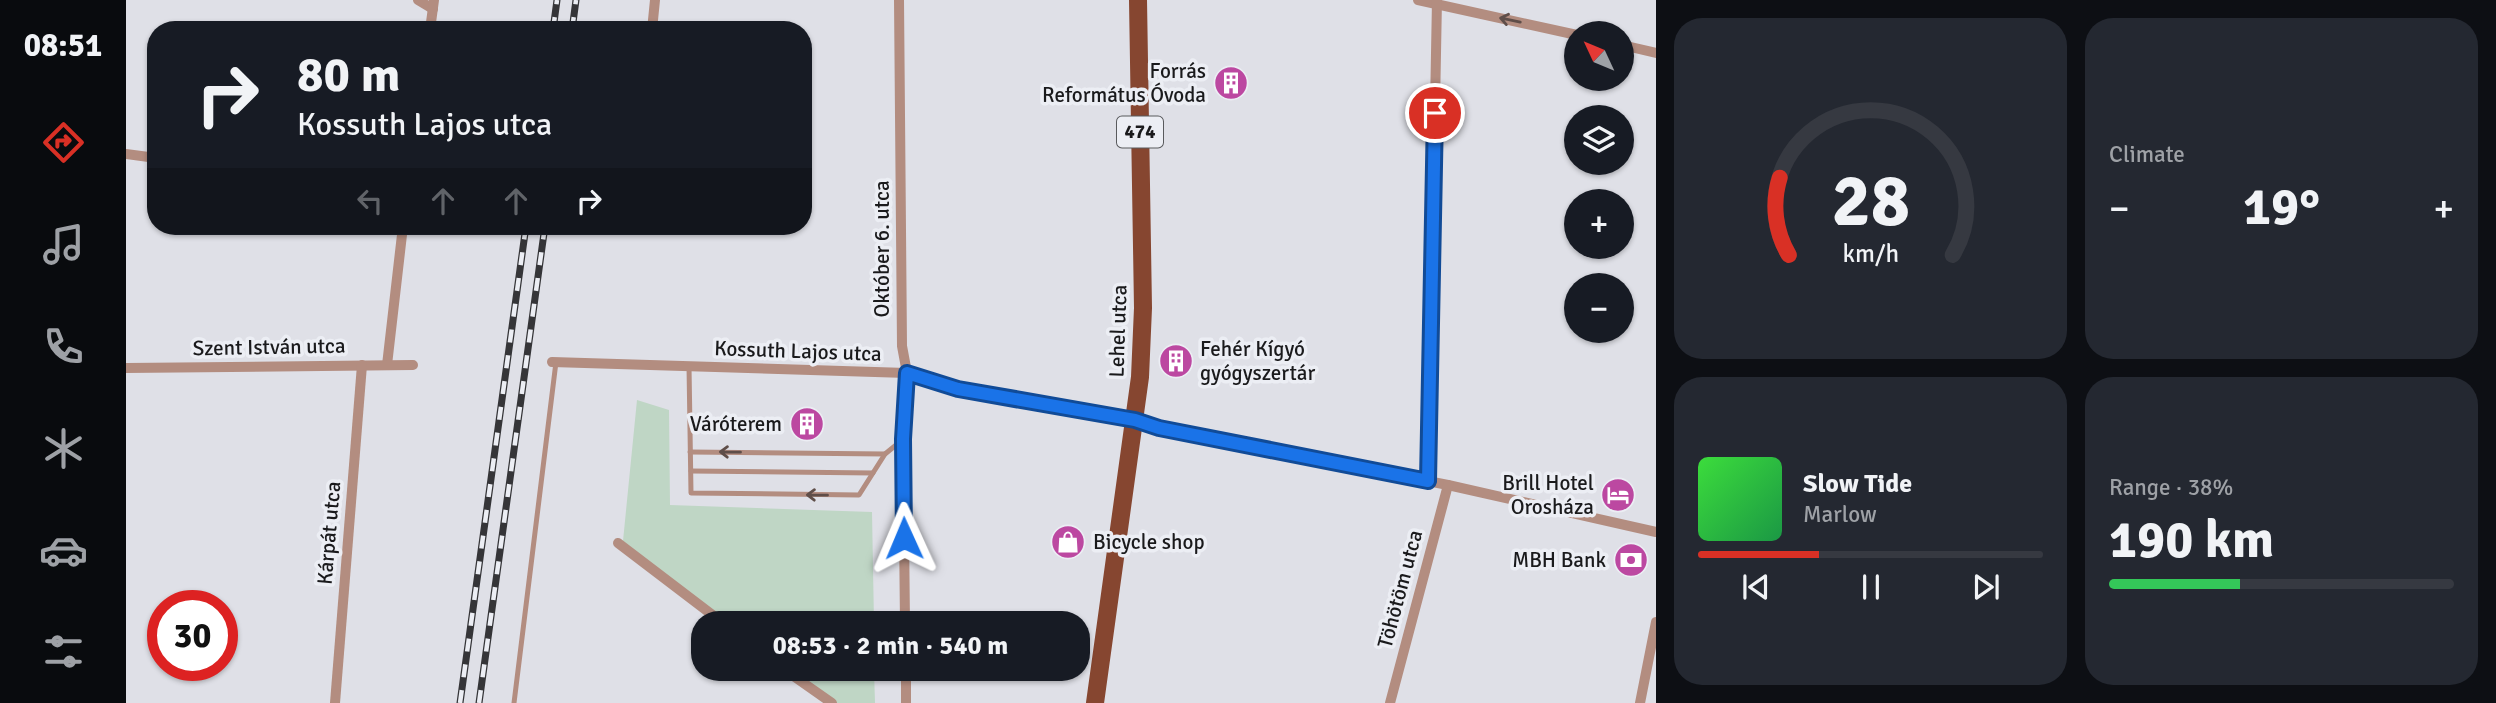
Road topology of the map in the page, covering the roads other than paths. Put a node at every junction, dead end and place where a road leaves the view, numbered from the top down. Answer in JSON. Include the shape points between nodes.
{"nodes":[{"id":1,"x":418,"y":0,"type":"edge"},
{"id":2,"x":655,"y":0,"type":"edge"},
{"id":3,"x":899,"y":0,"type":"edge"},
{"id":4,"x":1138,"y":0,"type":"edge"},
{"id":5,"x":1418,"y":0,"type":"edge"},
{"id":6,"x":1438,"y":2,"type":"edge"},
{"id":7,"x":434,"y":5,"type":"edge"},
{"id":8,"x":653,"y":21,"type":"edge"},
{"id":9,"x":1564,"y":32,"type":"edge"},
{"id":10,"x":1634,"y":48,"type":"edge"},
{"id":11,"x":1656,"y":53,"type":"edge"},
{"id":12,"x":126,"y":154,"type":"edge"},
{"id":13,"x":147,"y":157,"type":"edge"},
{"id":14,"x":401,"y":235,"type":"edge"},
{"id":15,"x":554,"y":362,"type":"joint"},
{"id":16,"x":362,"y":365,"type":"junction"},
{"id":17,"x":387,"y":365,"type":"junction"},
{"id":18,"x":413,"y":365,"type":"dead end"},
{"id":19,"x":689,"y":366,"type":"junction"},
{"id":20,"x":126,"y":368,"type":"edge"},
{"id":21,"x":907,"y":373,"type":"junction"},
{"id":22,"x":1135,"y":420,"type":"junction"},
{"id":23,"x":903,"y":439,"type":"junction"},
{"id":24,"x":690,"y":452,"type":"junction"},
{"id":25,"x":885,"y":454,"type":"junction"},
{"id":26,"x":691,"y":471,"type":"junction"},
{"id":27,"x":873,"y":472,"type":"junction"},
{"id":28,"x":1428,"y":481,"type":"junction"},
{"id":29,"x":1448,"y":485,"type":"junction"},
{"id":30,"x":1656,"y":532,"type":"edge"},
{"id":31,"x":618,"y":543,"type":"dead end"},
{"id":32,"x":707,"y":611,"type":"edge"},
{"id":33,"x":905,"y":611,"type":"edge"},
{"id":34,"x":1656,"y":622,"type":"edge"},
{"id":35,"x":1654,"y":650,"type":"edge"},
{"id":36,"x":801,"y":681,"type":"edge"},
{"id":37,"x":905,"y":681,"type":"edge"},
{"id":38,"x":335,"y":703,"type":"edge"},
{"id":39,"x":514,"y":703,"type":"edge"},
{"id":40,"x":832,"y":703,"type":"edge"},
{"id":41,"x":906,"y":703,"type":"edge"},
{"id":42,"x":1095,"y":703,"type":"edge"},
{"id":43,"x":1390,"y":703,"type":"edge"},
{"id":44,"x":1640,"y":703,"type":"edge"}],
"edges":[{"from":1,"to":7,"type":"street"},
{"from":2,"to":8,"type":"street"},
{"from":3,"to":21,"type":"street","name":"Október 6. utca","via":[[902,346]]},
{"from":4,"to":22,"type":"main road","name":"Lehel utca","number":"474","via":[[1143,308]]},
{"from":5,"to":6,"type":"street"},
{"from":9,"to":6,"type":"street","one_way":true},
{"from":6,"to":28,"type":"street"},
{"from":10,"to":11,"type":"street"},
{"from":12,"to":13,"type":"street"},
{"from":14,"to":17,"type":"street"},
{"from":15,"to":19,"type":"street","name":"Kossuth Lajos utca"},
{"from":15,"to":39,"type":"lane"},
{"from":16,"to":17,"type":"street","name":"Szent István utca"},
{"from":16,"to":20,"type":"street","name":"Szent István utca"},
{"from":16,"to":38,"type":"street","name":"Kárpát utca"},
{"from":17,"to":18,"type":"street","name":"Szent István utca"},
{"from":19,"to":21,"type":"street","name":"Kossuth Lajos utca"},
{"from":19,"to":24,"type":"lane"},
{"from":21,"to":22,"type":"street","name":"Kossuth Lajos utca","via":[[958,389]]},
{"from":21,"to":23,"type":"street","name":"Október 6. utca"},
{"from":22,"to":28,"type":"street","name":"Kossuth Lajos utca"},
{"from":22,"to":42,"type":"main road","name":"Lehel utca","number":"474"},
{"from":23,"to":25,"type":"lane"},
{"from":23,"to":33,"type":"street","name":"Október 6. utca"},
{"from":25,"to":24,"type":"lane","one_way":true},
{"from":24,"to":26,"type":"lane"},
{"from":25,"to":27,"type":"lane"},
{"from":26,"to":27,"type":"lane"},
{"from":27,"to":26,"type":"lane","one_way":true,"via":[[859,495],[691,494]]},
{"from":28,"to":29,"type":"street","name":"Kossuth Lajos utca"},
{"from":29,"to":30,"type":"street","name":"Kossuth Lajos utca"},
{"from":29,"to":43,"type":"street","name":"Töhötöm utca"},
{"from":31,"to":32,"type":"street"},
{"from":34,"to":35,"type":"street"},
{"from":35,"to":44,"type":"street"},
{"from":36,"to":40,"type":"street"},
{"from":37,"to":41,"type":"street"}]}
